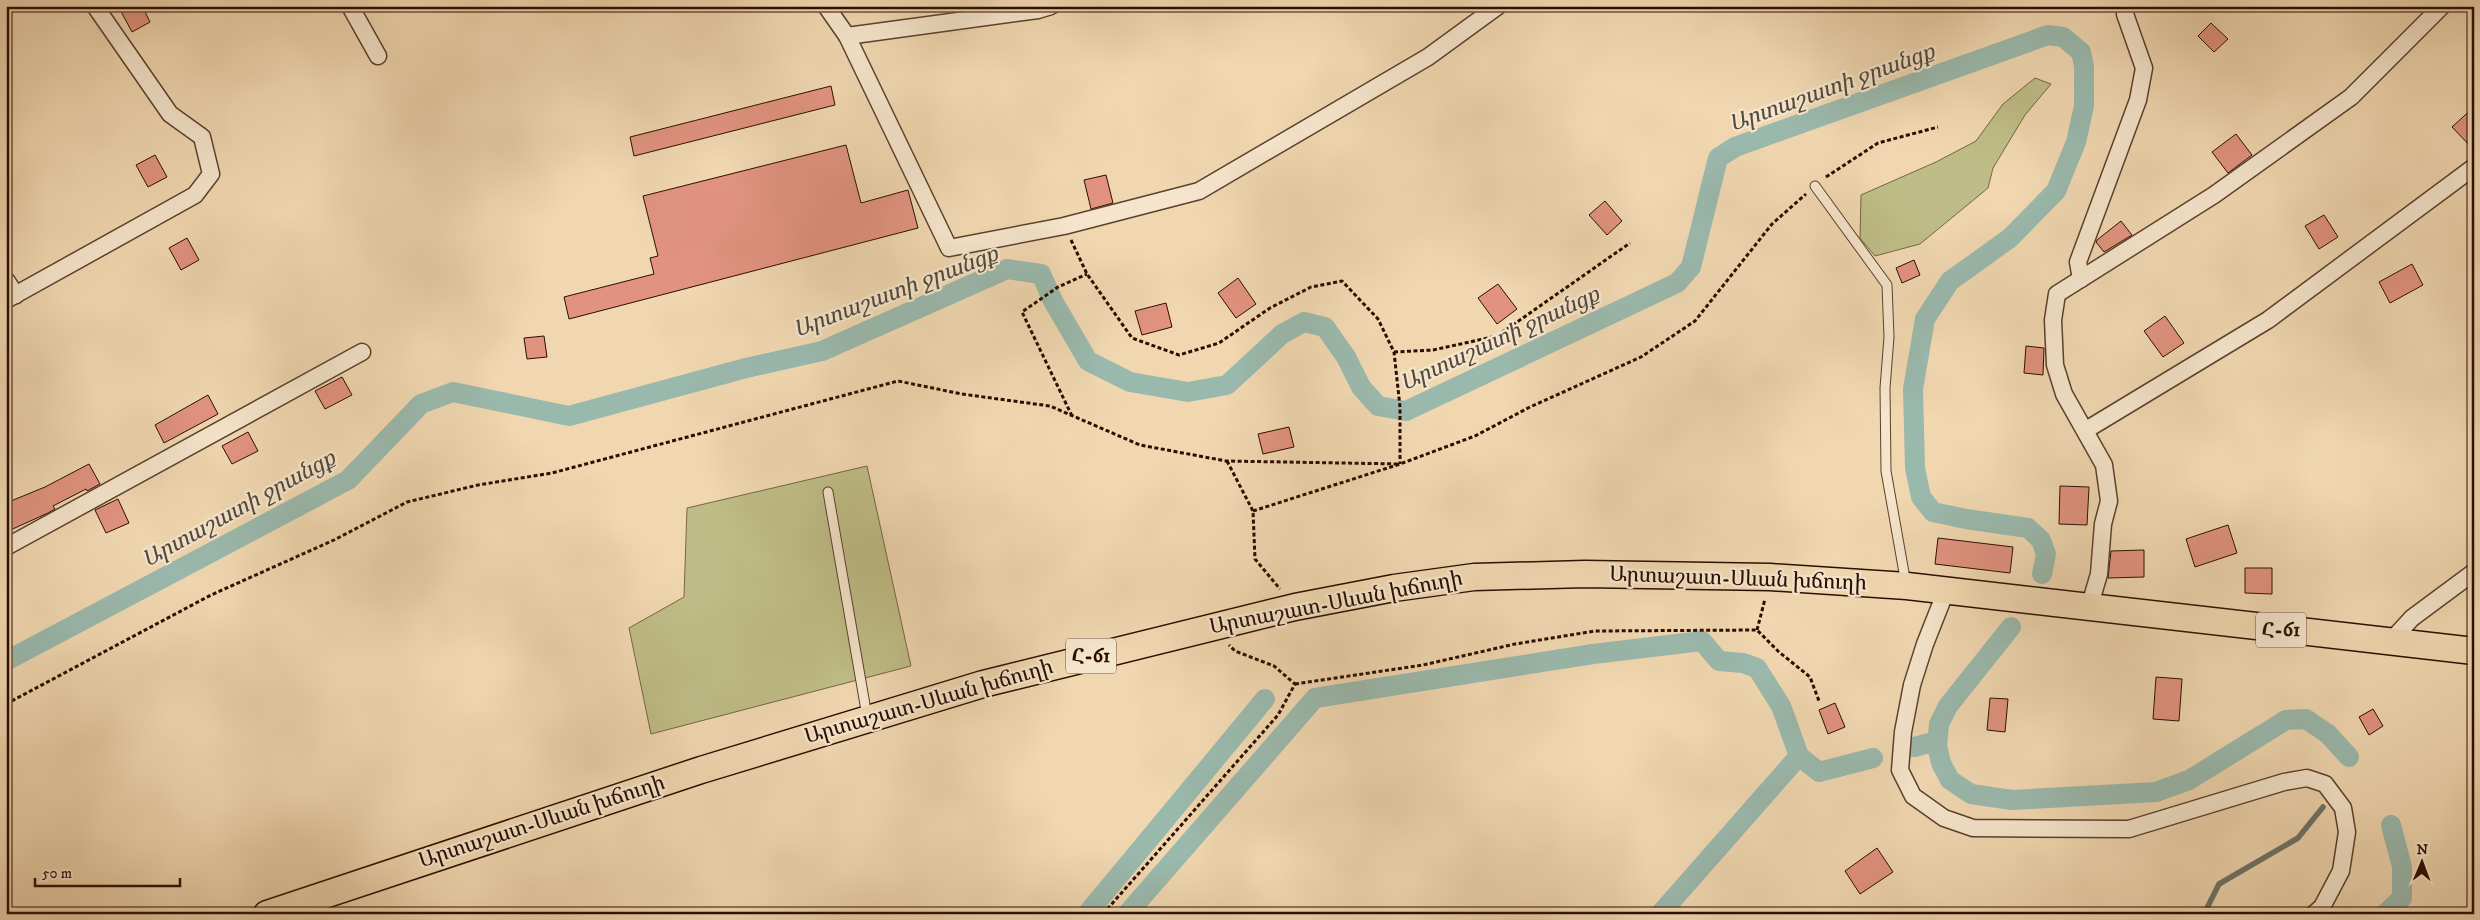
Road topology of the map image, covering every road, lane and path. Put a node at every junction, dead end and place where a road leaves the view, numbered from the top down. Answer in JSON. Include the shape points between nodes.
{"nodes":[{"id":1,"x":95,"y":6,"type":"edge"},
{"id":2,"x":350,"y":6,"type":"edge"},
{"id":3,"x":826,"y":6,"type":"edge"},
{"id":4,"x":1051,"y":6,"type":"edge"},
{"id":5,"x":1498,"y":6,"type":"edge"},
{"id":6,"x":2127,"y":6,"type":"edge"},
{"id":7,"x":2442,"y":6,"type":"edge"},
{"id":8,"x":847,"y":36,"type":"junction"},
{"id":9,"x":378,"y":56,"type":"dead end"},
{"id":10,"x":1938,"y":127,"type":"dead end"},
{"id":11,"x":2474,"y":167,"type":"edge"},
{"id":12,"x":1815,"y":186,"type":"junction"},
{"id":13,"x":1064,"y":226,"type":"junction"},
{"id":14,"x":1630,"y":243,"type":"dead end"},
{"id":15,"x":1087,"y":274,"type":"junction"},
{"id":16,"x":2080,"y":279,"type":"junction"},
{"id":17,"x":6,"y":280,"type":"edge"},
{"id":18,"x":11,"y":298,"type":"edge"},
{"id":19,"x":362,"y":352,"type":"dead end"},
{"id":20,"x":1394,"y":352,"type":"junction"},
{"id":21,"x":1072,"y":417,"type":"junction"},
{"id":22,"x":2086,"y":430,"type":"junction"},
{"id":23,"x":1226,"y":460,"type":"junction"},
{"id":24,"x":1400,"y":464,"type":"junction"},
{"id":25,"x":828,"y":492,"type":"dead end"},
{"id":26,"x":1253,"y":511,"type":"junction"},
{"id":27,"x":6,"y":547,"type":"edge"},
{"id":28,"x":2474,"y":572,"type":"edge"},
{"id":29,"x":1770,"y":577,"type":"junction"},
{"id":30,"x":1907,"y":586,"type":"junction"},
{"id":31,"x":1946,"y":591,"type":"junction"},
{"id":32,"x":1295,"y":607,"type":"junction"},
{"id":33,"x":2089,"y":608,"type":"junction"},
{"id":34,"x":1210,"y":628,"type":"junction"},
{"id":35,"x":1757,"y":630,"type":"junction"},
{"id":36,"x":2389,"y":643,"type":"junction"},
{"id":37,"x":2474,"y":651,"type":"edge"},
{"id":38,"x":1295,"y":684,"type":"junction"},
{"id":39,"x":1818,"y":701,"type":"dead end"},
{"id":40,"x":6,"y":704,"type":"edge"},
{"id":41,"x":867,"y":719,"type":"junction"},
{"id":42,"x":268,"y":914,"type":"edge"},
{"id":43,"x":1104,"y":914,"type":"edge"},
{"id":44,"x":2314,"y":914,"type":"edge"}],
"edges":[{"from":1,"to":18,"type":"street","via":[[170,114],[202,137],[211,174],[194,195]]},
{"from":2,"to":9,"type":"street"},
{"from":3,"to":8,"type":"street"},
{"from":4,"to":8,"type":"street"},
{"from":5,"to":13,"type":"street","via":[[1428,57],[1199,191]]},
{"from":6,"to":16,"type":"street","via":[[2125,14],[2144,68],[2138,100],[2078,262]]},
{"from":7,"to":16,"type":"street","via":[[2351,98],[2214,195]]},
{"from":8,"to":13,"type":"street","via":[[948,248]]},
{"from":10,"to":12,"type":"path","via":[[1878,143]]},
{"from":11,"to":22,"type":"street","via":[[2268,320]]},
{"from":12,"to":24,"type":"path","via":[[1772,224],[1695,322],[1641,357],[1530,407],[1475,436]]},
{"from":12,"to":30,"type":"lane","via":[[1887,285],[1886,471]]},
{"from":13,"to":15,"type":"path"},
{"from":14,"to":20,"type":"path","via":[[1496,336],[1434,350]]},
{"from":15,"to":20,"type":"path","via":[[1132,338],[1179,355],[1219,343],[1270,308],[1311,287],[1342,281],[1378,318]]},
{"from":15,"to":21,"type":"path","via":[[1058,288],[1022,312]]},
{"from":16,"to":22,"type":"street","via":[[2058,294],[2053,320],[2056,365],[2064,394]]},
{"from":17,"to":18,"type":"street"},
{"from":19,"to":27,"type":"street"},
{"from":20,"to":24,"type":"path","via":[[1400,407]]},
{"from":21,"to":23,"type":"path","via":[[1140,445]]},
{"from":21,"to":40,"type":"path","via":[[1050,406],[898,381],[552,473],[478,485],[407,502],[334,540],[211,594]]},
{"from":22,"to":33,"type":"street","via":[[2104,465],[2109,501],[2103,524],[2099,574]]},
{"from":23,"to":24,"type":"path"},
{"from":23,"to":26,"type":"path"},
{"from":24,"to":26,"type":"path"},
{"from":25,"to":41,"type":"lane"},
{"from":26,"to":32,"type":"path","via":[[1255,559]]},
{"from":28,"to":36,"type":"street","via":[[2412,618]]},
{"from":29,"to":30,"type":"main road","name":"Արտաշատ-Սևան խճուղի","number":"Հ-61"},
{"from":29,"to":32,"type":"main road","name":"Արտաշատ-Սևան խճուղի","number":"Հ-61","via":[[1585,574],[1474,577]]},
{"from":29,"to":35,"type":"path"},
{"from":30,"to":31,"type":"main road","name":"Արտաշատ-Սևան խճուղի","number":"Հ-61"},
{"from":31,"to":33,"type":"main road","name":"Արտաշատ-Սևան խճուղի","number":"Հ-61"},
{"from":31,"to":44,"type":"street","via":[[1912,685],[1903,732],[1900,770],[1913,796],[1944,818],[1973,828],[2129,829],[2307,778],[2324,784],[2343,808],[2348,832],[2341,871],[2322,907]]},
{"from":32,"to":34,"type":"main road","name":"Արտաշատ-Սևան խճուղի","number":"Հ-61"},
{"from":33,"to":36,"type":"main road","name":"Արտաշատ-Սևան խճուղի","number":"Հ-61"},
{"from":34,"to":38,"type":"path","via":[[1235,651],[1274,666]]},
{"from":34,"to":41,"type":"main road","name":"Արտաշատ-Սևան խճուղի","number":"Հ-61","via":[[993,682]]},
{"from":35,"to":38,"type":"path","via":[[1595,631],[1515,644],[1422,665]]},
{"from":35,"to":39,"type":"path","via":[[1810,677]]},
{"from":36,"to":37,"type":"main road","name":"Արտաշատ-Սևան խճուղի","number":"Հ-61"},
{"from":38,"to":43,"type":"path","via":[[1278,715]]},
{"from":41,"to":42,"type":"main road","name":"Արտաշատ-Սևան խճուղի","number":"Հ-61","via":[[522,827]]}]}
